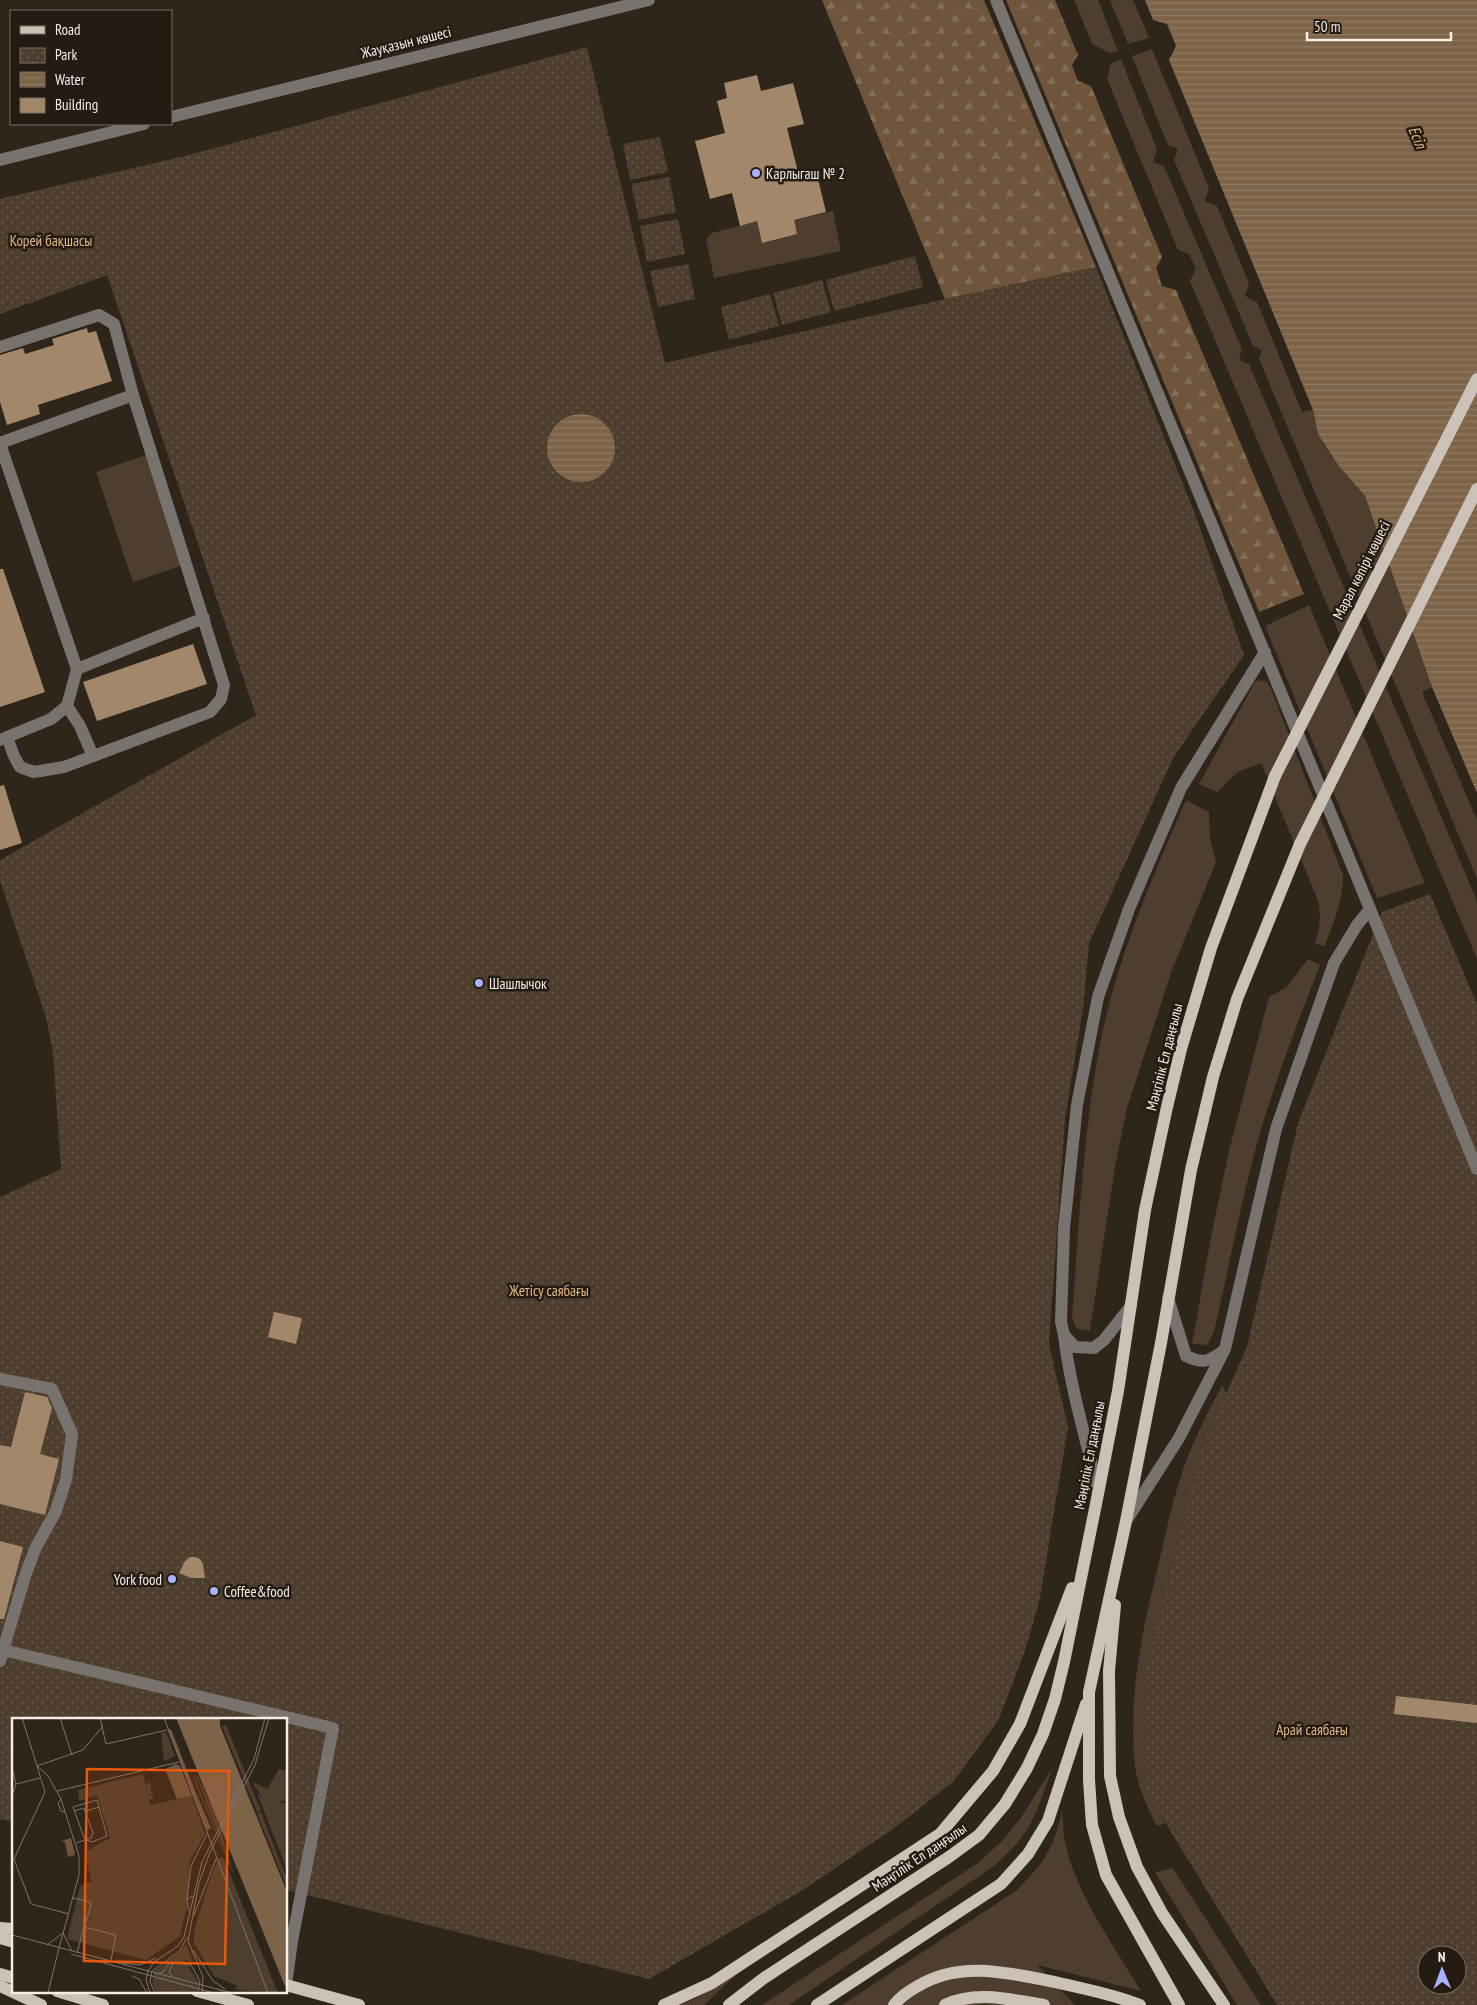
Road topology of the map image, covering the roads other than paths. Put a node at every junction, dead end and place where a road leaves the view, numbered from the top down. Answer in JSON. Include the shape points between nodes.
{"nodes":[{"id":1,"x":649,"y":0,"type":"edge"},
{"id":2,"x":996,"y":0,"type":"edge"},
{"id":3,"x":172,"y":117,"type":"edge"},
{"id":4,"x":140,"y":125,"type":"edge"},
{"id":5,"x":0,"y":160,"type":"edge"},
{"id":6,"x":0,"y":346,"type":"edge"},
{"id":7,"x":1477,"y":379,"type":"edge"},
{"id":8,"x":133,"y":395,"type":"junction"},
{"id":9,"x":0,"y":444,"type":"edge"},
{"id":10,"x":1477,"y":489,"type":"edge"},
{"id":11,"x":204,"y":618,"type":"junction"},
{"id":12,"x":1265,"y":652,"type":"junction"},
{"id":13,"x":77,"y":669,"type":"junction"},
{"id":14,"x":67,"y":706,"type":"junction"},
{"id":15,"x":4,"y":738,"type":"edge"},
{"id":16,"x":93,"y":756,"type":"junction"},
{"id":17,"x":1275,"y":776,"type":"joint"},
{"id":18,"x":1370,"y":908,"type":"junction"},
{"id":19,"x":1477,"y":1169,"type":"edge"},
{"id":20,"x":1168,"y":1298,"type":"junction"},
{"id":21,"x":1131,"y":1306,"type":"junction"},
{"id":22,"x":1064,"y":1335,"type":"junction"},
{"id":23,"x":1225,"y":1349,"type":"junction"},
{"id":24,"x":0,"y":1379,"type":"edge"},
{"id":25,"x":1098,"y":1494,"type":"junction"},
{"id":26,"x":1126,"y":1521,"type":"junction"},
{"id":27,"x":1120,"y":1548,"type":"junction"},
{"id":28,"x":1084,"y":1558,"type":"junction"},
{"id":29,"x":1,"y":1656,"type":"edge"},
{"id":30,"x":1089,"y":1692,"type":"junction"},
{"id":31,"x":287,"y":1718,"type":"edge"},
{"id":32,"x":288,"y":1718,"type":"edge"},
{"id":33,"x":288,"y":1971,"type":"edge"},
{"id":34,"x":0,"y":1986,"type":"edge"},
{"id":35,"x":288,"y":1986,"type":"edge"},
{"id":36,"x":12,"y":1992,"type":"edge"},
{"id":37,"x":13,"y":1992,"type":"edge"},
{"id":38,"x":60,"y":1992,"type":"edge"},
{"id":39,"x":203,"y":1993,"type":"edge"},
{"id":40,"x":41,"y":2005,"type":"edge"},
{"id":41,"x":103,"y":2005,"type":"edge"},
{"id":42,"x":248,"y":2005,"type":"edge"},
{"id":43,"x":359,"y":2005,"type":"edge"},
{"id":44,"x":664,"y":2005,"type":"edge"},
{"id":45,"x":729,"y":2005,"type":"edge"},
{"id":46,"x":817,"y":2005,"type":"edge"},
{"id":47,"x":894,"y":2005,"type":"edge"},
{"id":48,"x":945,"y":2005,"type":"edge"},
{"id":49,"x":1044,"y":2005,"type":"edge"},
{"id":50,"x":1140,"y":2005,"type":"edge"},
{"id":51,"x":1179,"y":2005,"type":"edge"},
{"id":52,"x":1224,"y":2005,"type":"edge"}],
"edges":[{"from":1,"to":3,"type":"street","name":"Жауқазын көшесі"},
{"from":2,"to":12,"type":"street"},
{"from":4,"to":5,"type":"street"},
{"from":6,"to":8,"type":"street","via":[[99,315],[114,324]]},
{"from":7,"to":17,"type":"main road","name":"Марал көпірі көшесі","bridge":true},
{"from":8,"to":9,"type":"street"},
{"from":8,"to":11,"type":"street"},
{"from":9,"to":13,"type":"street"},
{"from":10,"to":20,"type":"main road","bridge":true,"via":[[1300,844],[1237,998],[1213,1077],[1191,1170]]},
{"from":11,"to":13,"type":"street"},
{"from":11,"to":16,"type":"street","via":[[224,685],[221,699],[210,712]]},
{"from":12,"to":18,"type":"street"},
{"from":12,"to":22,"type":"street","via":[[1181,788],[1129,909],[1098,997],[1077,1105],[1064,1228]]},
{"from":13,"to":14,"type":"street"},
{"from":14,"to":15,"type":"street","via":[[51,719]]},
{"from":14,"to":16,"type":"street"},
{"from":15,"to":16,"type":"street","via":[[20,767],[34,772],[64,767]]},
{"from":17,"to":21,"type":"main road","name":"Мәңгілік Ел даңғылы","via":[[1211,948],[1181,1049],[1145,1210]]},
{"from":18,"to":19,"type":"street"},
{"from":18,"to":23,"type":"street","via":[[1334,963],[1276,1128]]},
{"from":20,"to":23,"type":"street","via":[[1186,1356],[1198,1362],[1211,1360]]},
{"from":20,"to":26,"type":"main road"},
{"from":21,"to":22,"type":"street","via":[[1094,1348],[1075,1346]]},
{"from":21,"to":25,"type":"main road","name":"Мәңгілік Ел даңғылы"},
{"from":22,"to":25,"type":"street","via":[[1067,1364]]},
{"from":23,"to":26,"type":"street","via":[[1179,1438]]},
{"from":24,"to":29,"type":"street","via":[[52,1389],[72,1434],[66,1480],[55,1513],[26,1573]]},
{"from":25,"to":28,"type":"main road","name":"Мәңгілік Ел даңғылы"},
{"from":26,"to":27,"type":"main road"},
{"from":27,"to":30,"type":"main road"},
{"from":27,"to":52,"type":"main road","via":[[1109,1671],[1110,1776],[1119,1817],[1137,1867],[1162,1913]]},
{"from":28,"to":44,"type":"main road","via":[[1020,1724],[993,1771],[940,1834],[712,1983]]},
{"from":28,"to":45,"type":"main road","name":"Мәңгілік Ел даңғылы","via":[[1055,1699],[1027,1768],[1005,1804],[979,1835],[949,1858],[764,1978]]},
{"from":29,"to":31,"type":"street"},
{"from":30,"to":46,"type":"main road","via":[[1048,1821],[1028,1854],[1002,1884]]},
{"from":30,"to":51,"type":"main road","via":[[1088,1780],[1092,1825],[1106,1875]]},
{"from":32,"to":33,"type":"street","via":[[333,1728]]},
{"from":34,"to":36,"type":"main road"},
{"from":35,"to":43,"type":"main road"},
{"from":37,"to":40,"type":"main road"},
{"from":38,"to":41,"type":"main road"},
{"from":39,"to":42,"type":"main road"},
{"from":47,"to":50,"type":"main road","via":[[924,1982],[962,1970],[1011,1972]]},
{"from":48,"to":49,"type":"main road","via":[[974,1997]]}]}
